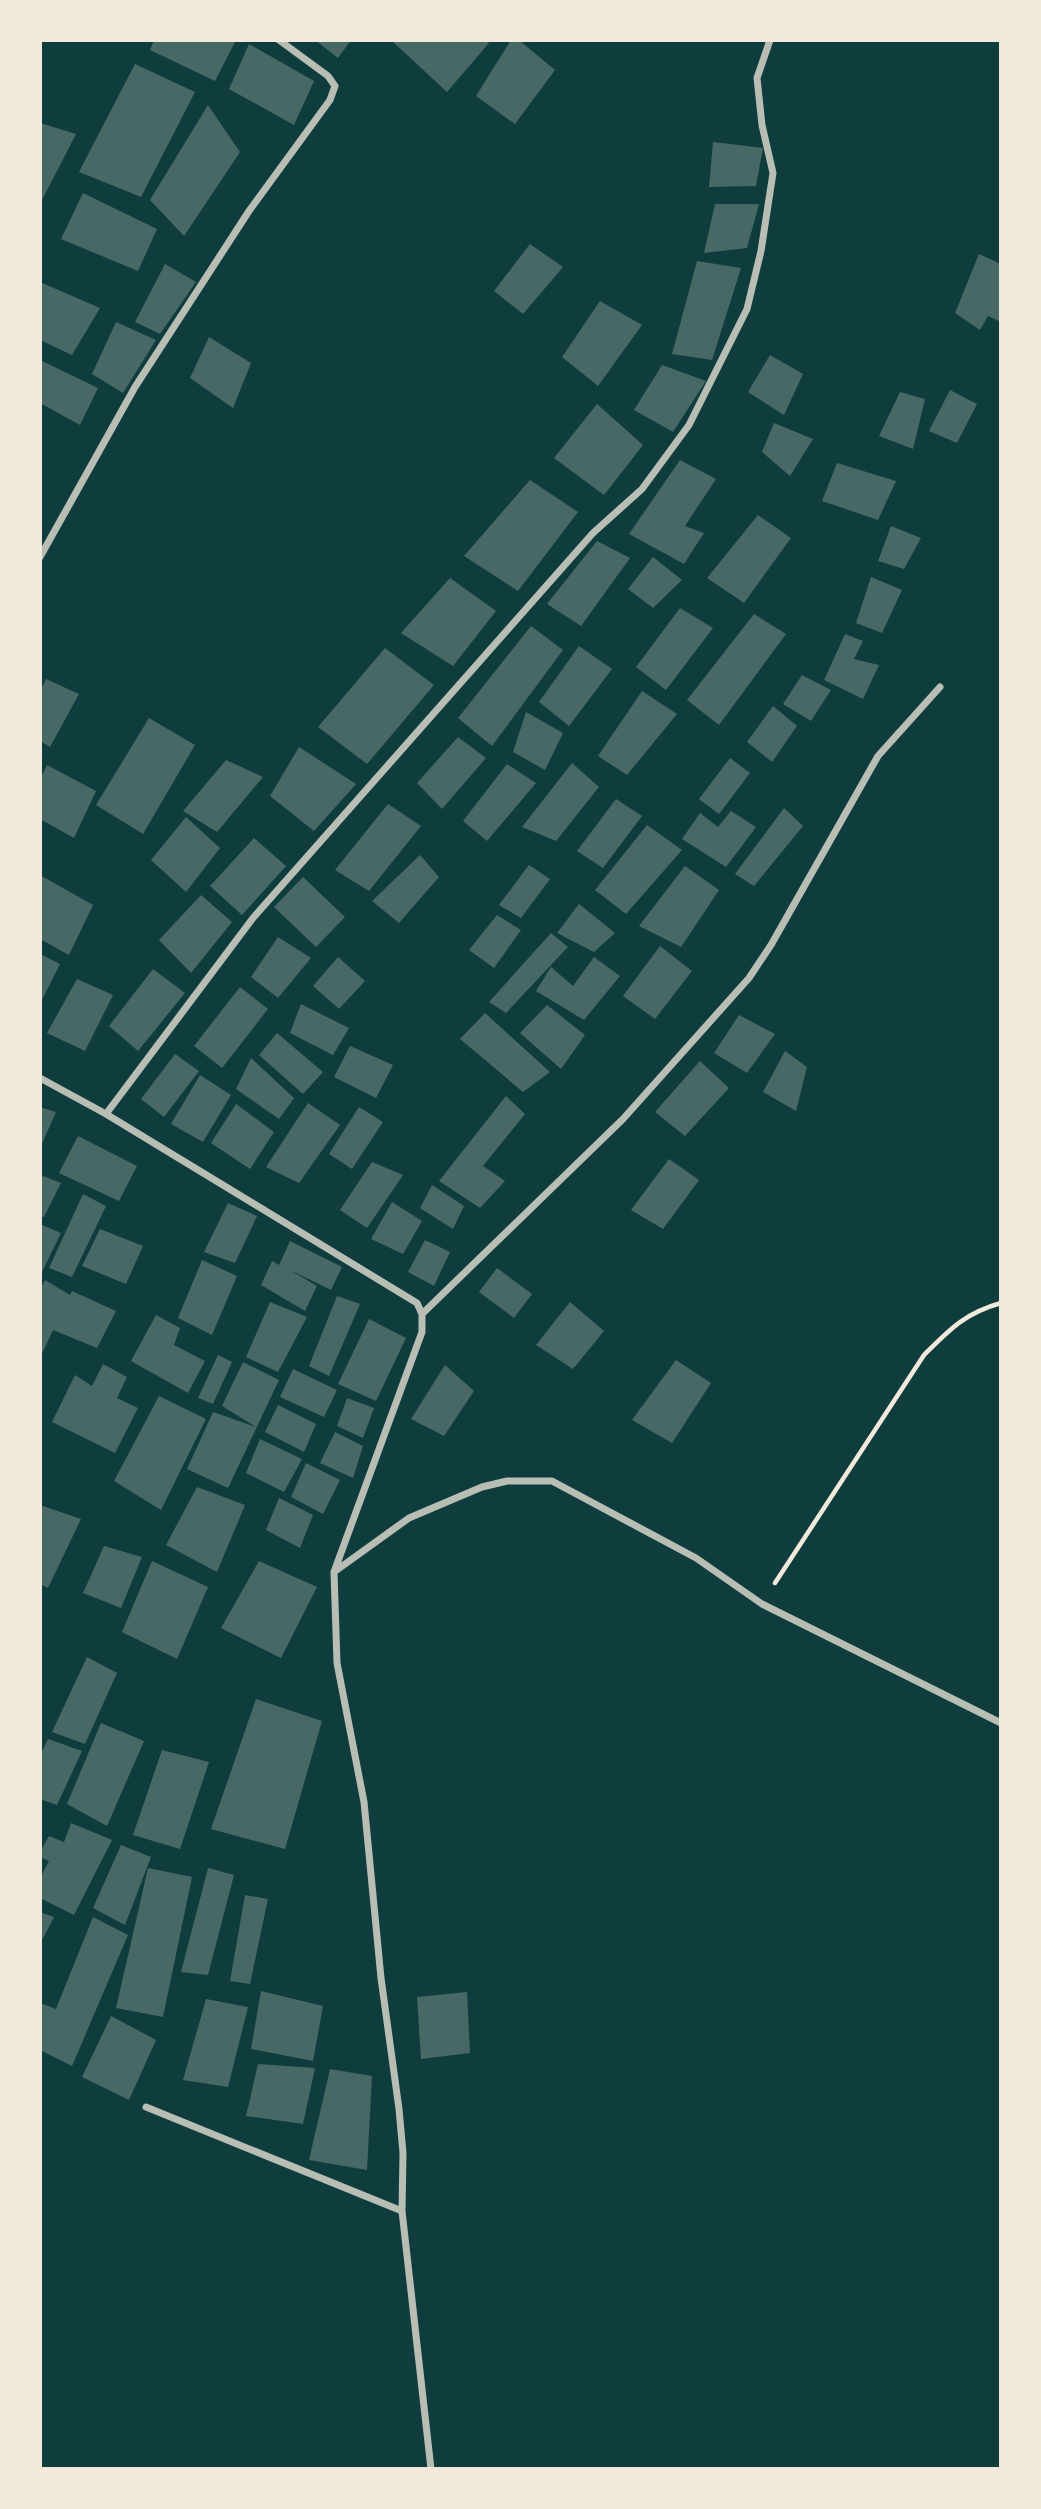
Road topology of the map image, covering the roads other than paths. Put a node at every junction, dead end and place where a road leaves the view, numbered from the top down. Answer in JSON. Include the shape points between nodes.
{"nodes":[{"id":1,"x":279,"y":40,"type":"edge"},
{"id":2,"x":770,"y":40,"type":"edge"},
{"id":3,"x":40,"y":557,"type":"edge"},
{"id":4,"x":940,"y":687,"type":"dead end"},
{"id":5,"x":40,"y":1079,"type":"edge"},
{"id":6,"x":106,"y":1114,"type":"junction"},
{"id":7,"x":422,"y":1314,"type":"junction"},
{"id":8,"x":334,"y":1572,"type":"junction"},
{"id":9,"x":1001,"y":1723,"type":"edge"},
{"id":10,"x":146,"y":2107,"type":"dead end"},
{"id":11,"x":402,"y":2211,"type":"junction"},
{"id":12,"x":431,"y":2469,"type":"edge"}],
"edges":[{"from":1,"to":3,"type":"street","via":[[328,76],[335,86],[330,100],[249,211],[135,387]]},
{"from":2,"to":6,"type":"street","via":[[757,78],[772,173],[761,251],[747,309],[689,425],[642,489],[593,533],[253,918]]},
{"from":4,"to":7,"type":"street","via":[[878,755],[749,978],[623,1119]]},
{"from":5,"to":6,"type":"street"},
{"from":6,"to":7,"type":"street","via":[[408,1296]]},
{"from":7,"to":8,"type":"street","via":[[422,1332]]},
{"from":8,"to":9,"type":"street","via":[[409,1518],[482,1487],[507,1480],[552,1480],[696,1558],[762,1604]]},
{"from":8,"to":11,"type":"street","via":[[337,1663],[364,1802],[399,2109]]},
{"from":10,"to":11,"type":"street"},
{"from":11,"to":12,"type":"street"}]}
